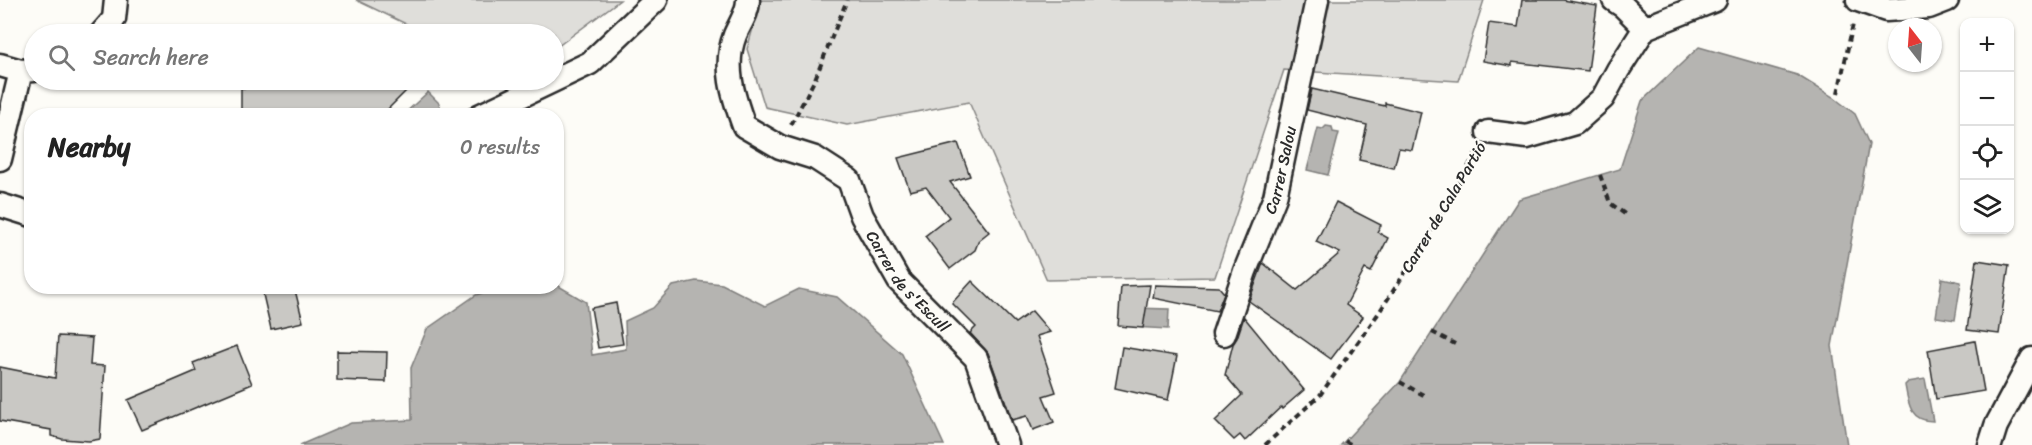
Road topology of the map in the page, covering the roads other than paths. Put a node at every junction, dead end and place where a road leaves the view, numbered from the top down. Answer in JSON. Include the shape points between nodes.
{"nodes":[{"id":1,"x":116,"y":0,"type":"edge"},
{"id":2,"x":656,"y":0,"type":"edge"},
{"id":3,"x":748,"y":0,"type":"edge"},
{"id":4,"x":1317,"y":0,"type":"edge"},
{"id":5,"x":1614,"y":0,"type":"edge"},
{"id":6,"x":1715,"y":0,"type":"edge"},
{"id":7,"x":1858,"y":0,"type":"edge"},
{"id":8,"x":1947,"y":0,"type":"edge"},
{"id":9,"x":110,"y":24,"type":"edge"},
{"id":10,"x":1645,"y":28,"type":"junction"},
{"id":11,"x":18,"y":68,"type":"edge"},
{"id":12,"x":564,"y":75,"type":"edge"},
{"id":13,"x":533,"y":90,"type":"edge"},
{"id":14,"x":496,"y":108,"type":"edge"},
{"id":15,"x":1488,"y":132,"type":"road end"},
{"id":16,"x":0,"y":159,"type":"edge"},
{"id":17,"x":0,"y":205,"type":"edge"},
{"id":18,"x":24,"y":212,"type":"edge"},
{"id":19,"x":1224,"y":334,"type":"dead end"},
{"id":20,"x":2032,"y":358,"type":"edge"},
{"id":21,"x":1007,"y":445,"type":"edge"},
{"id":22,"x":1990,"y":445,"type":"edge"}],
"edges":[{"from":1,"to":9,"type":"street"},
{"from":2,"to":12,"type":"street","via":[[590,63]]},
{"from":3,"to":21,"type":"street","name":"Carrer de s'Escull","via":[[728,66],[744,126],[780,147],[815,158],[849,180],[862,216],[899,280],[976,358]]},
{"from":4,"to":19,"type":"street","name":"Carrer Salou","via":[[1275,197]]},
{"from":5,"to":10,"type":"street"},
{"from":6,"to":10,"type":"street"},
{"from":7,"to":8,"type":"street","via":[[1886,10],[1929,7]]},
{"from":10,"to":15,"type":"street","name":"Carrer de Cala Partió","via":[[1603,98],[1575,123],[1527,137]]},
{"from":11,"to":16,"type":"street"},
{"from":13,"to":14,"type":"street"},
{"from":17,"to":18,"type":"street"},
{"from":20,"to":22,"type":"street"}]}
